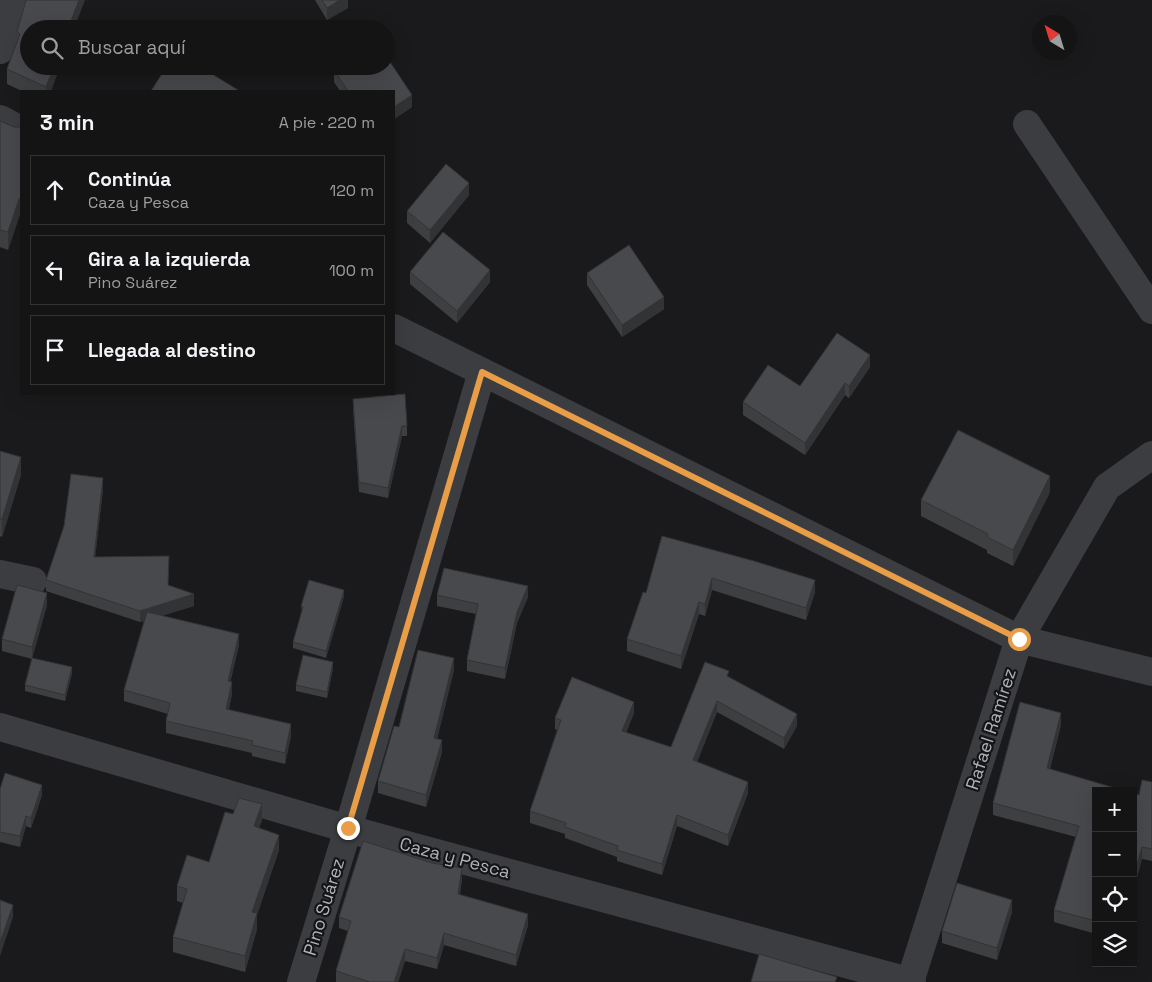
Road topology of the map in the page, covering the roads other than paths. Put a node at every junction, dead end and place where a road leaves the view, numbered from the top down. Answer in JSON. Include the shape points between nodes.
{"nodes":[{"id":1,"x":14,"y":0,"type":"edge"},
{"id":2,"x":0,"y":50,"type":"edge"},
{"id":3,"x":0,"y":119,"type":"edge"},
{"id":4,"x":1027,"y":124,"type":"dead end"},
{"id":5,"x":20,"y":129,"type":"edge"},
{"id":6,"x":1152,"y":310,"type":"edge"},
{"id":7,"x":395,"y":328,"type":"edge"},
{"id":8,"x":482,"y":372,"type":"junction"},
{"id":9,"x":1152,"y":454,"type":"edge"},
{"id":10,"x":0,"y":574,"type":"edge"},
{"id":11,"x":33,"y":581,"type":"dead end"},
{"id":12,"x":1019,"y":639,"type":"junction"},
{"id":13,"x":1152,"y":672,"type":"edge"},
{"id":14,"x":0,"y":727,"type":"edge"},
{"id":15,"x":348,"y":828,"type":"junction"},
{"id":16,"x":301,"y":982,"type":"edge"},
{"id":17,"x":911,"y":982,"type":"edge"}],
"edges":[{"from":1,"to":2,"type":"street"},
{"from":3,"to":5,"type":"street"},
{"from":4,"to":6,"type":"street"},
{"from":7,"to":8,"type":"street"},
{"from":8,"to":12,"type":"street"},
{"from":8,"to":15,"type":"street","name":"Pino Suárez"},
{"from":9,"to":12,"type":"street","name":"Rafael Ramírez","via":[[1107,487]]},
{"from":10,"to":11,"type":"street"},
{"from":12,"to":13,"type":"street"},
{"from":12,"to":17,"type":"street","name":"Rafael Ramírez"},
{"from":14,"to":15,"type":"street","name":"Caza y Pesca"},
{"from":15,"to":16,"type":"street","name":"Pino Suárez"},
{"from":15,"to":17,"type":"street","name":"Caza y Pesca"}]}
